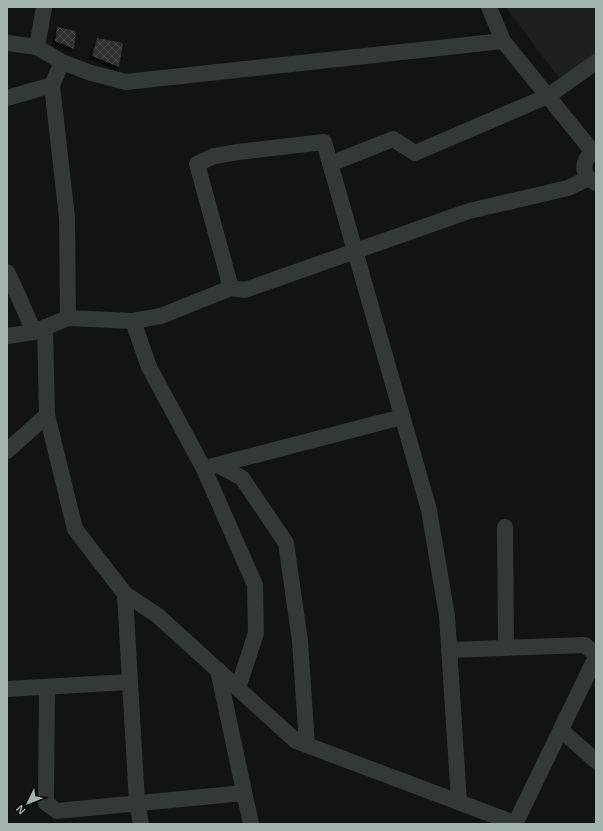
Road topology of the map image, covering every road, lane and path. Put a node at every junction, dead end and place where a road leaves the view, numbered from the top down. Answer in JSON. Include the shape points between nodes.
{"nodes":[{"id":1,"x":44,"y":7,"type":"edge"},
{"id":2,"x":489,"y":7,"type":"edge"},
{"id":3,"x":503,"y":41,"type":"junction"},
{"id":4,"x":7,"y":43,"type":"edge"},
{"id":5,"x":37,"y":47,"type":"junction"},
{"id":6,"x":62,"y":62,"type":"junction"},
{"id":7,"x":596,"y":62,"type":"edge"},
{"id":8,"x":52,"y":85,"type":"junction"},
{"id":9,"x":548,"y":96,"type":"junction"},
{"id":10,"x":7,"y":98,"type":"edge"},
{"id":11,"x":594,"y":152,"type":"edge"},
{"id":12,"x":330,"y":164,"type":"junction"},
{"id":13,"x":592,"y":181,"type":"edge"},
{"id":14,"x":355,"y":251,"type":"junction"},
{"id":15,"x":7,"y":272,"type":"edge"},
{"id":16,"x":231,"y":288,"type":"junction"},
{"id":17,"x":68,"y":318,"type":"junction"},
{"id":18,"x":138,"y":320,"type":"junction"},
{"id":19,"x":40,"y":330,"type":"junction"},
{"id":20,"x":7,"y":336,"type":"edge"},
{"id":21,"x":47,"y":415,"type":"junction"},
{"id":22,"x":402,"y":416,"type":"junction"},
{"id":23,"x":7,"y":451,"type":"edge"},
{"id":24,"x":211,"y":467,"type":"junction"},
{"id":25,"x":505,"y":527,"type":"dead end"},
{"id":26,"x":124,"y":594,"type":"junction"},
{"id":27,"x":506,"y":648,"type":"junction"},
{"id":28,"x":449,"y":650,"type":"junction"},
{"id":29,"x":596,"y":656,"type":"edge"},
{"id":30,"x":218,"y":670,"type":"junction"},
{"id":31,"x":129,"y":682,"type":"junction"},
{"id":32,"x":47,"y":687,"type":"junction"},
{"id":33,"x":7,"y":689,"type":"edge"},
{"id":34,"x":240,"y":690,"type":"junction"},
{"id":35,"x":561,"y":730,"type":"junction"},
{"id":36,"x":302,"y":743,"type":"junction"},
{"id":37,"x":596,"y":761,"type":"edge"},
{"id":38,"x":244,"y":793,"type":"junction"},
{"id":39,"x":459,"y":802,"type":"junction"},
{"id":40,"x":137,"y":803,"type":"junction"},
{"id":41,"x":141,"y":824,"type":"edge"},
{"id":42,"x":251,"y":824,"type":"edge"},
{"id":43,"x":516,"y":824,"type":"edge"}],
"edges":[{"from":1,"to":5,"type":"street"},
{"from":2,"to":3,"type":"street"},
{"from":3,"to":6,"type":"street","via":[[126,82]]},
{"from":3,"to":9,"type":"street"},
{"from":4,"to":5,"type":"street"},
{"from":5,"to":6,"type":"street"},
{"from":6,"to":8,"type":"street"},
{"from":7,"to":9,"type":"street"},
{"from":8,"to":10,"type":"street"},
{"from":8,"to":17,"type":"street","via":[[67,218]]},
{"from":9,"to":11,"type":"street"},
{"from":9,"to":12,"type":"street","via":[[415,153],[392,139]]},
{"from":11,"to":13,"type":"street","via":[[586,159],[584,166]]},
{"from":12,"to":14,"type":"street"},
{"from":12,"to":16,"type":"street","via":[[324,142],[214,156],[197,164]]},
{"from":13,"to":14,"type":"street","via":[[468,211]]},
{"from":14,"to":16,"type":"street","via":[[245,290]]},
{"from":14,"to":22,"type":"street"},
{"from":15,"to":19,"type":"street"},
{"from":16,"to":18,"type":"street","via":[[161,316]]},
{"from":17,"to":18,"type":"street"},
{"from":17,"to":19,"type":"street"},
{"from":18,"to":24,"type":"street","via":[[149,367]]},
{"from":19,"to":20,"type":"street"},
{"from":19,"to":21,"type":"street"},
{"from":21,"to":23,"type":"street"},
{"from":21,"to":26,"type":"street","via":[[75,529]]},
{"from":22,"to":24,"type":"street"},
{"from":22,"to":28,"type":"street","via":[[428,510],[447,616]]},
{"from":24,"to":34,"type":"street","via":[[255,585],[256,633]]},
{"from":24,"to":36,"type":"street","via":[[242,478],[286,543],[300,641]]},
{"from":25,"to":27,"type":"street"},
{"from":26,"to":30,"type":"street","via":[[158,615]]},
{"from":26,"to":31,"type":"street"},
{"from":27,"to":28,"type":"street"},
{"from":27,"to":29,"type":"street","via":[[585,646]]},
{"from":28,"to":39,"type":"street"},
{"from":29,"to":35,"type":"street"},
{"from":30,"to":34,"type":"street"},
{"from":30,"to":38,"type":"street"},
{"from":31,"to":32,"type":"street"},
{"from":31,"to":40,"type":"street"},
{"from":32,"to":33,"type":"street"},
{"from":32,"to":40,"type":"street","via":[[46,803],[57,811]]},
{"from":34,"to":36,"type":"street"},
{"from":35,"to":37,"type":"street"},
{"from":35,"to":43,"type":"street"},
{"from":36,"to":39,"type":"street"},
{"from":38,"to":40,"type":"street"},
{"from":38,"to":42,"type":"street"},
{"from":39,"to":43,"type":"street"},
{"from":40,"to":41,"type":"street"}]}
